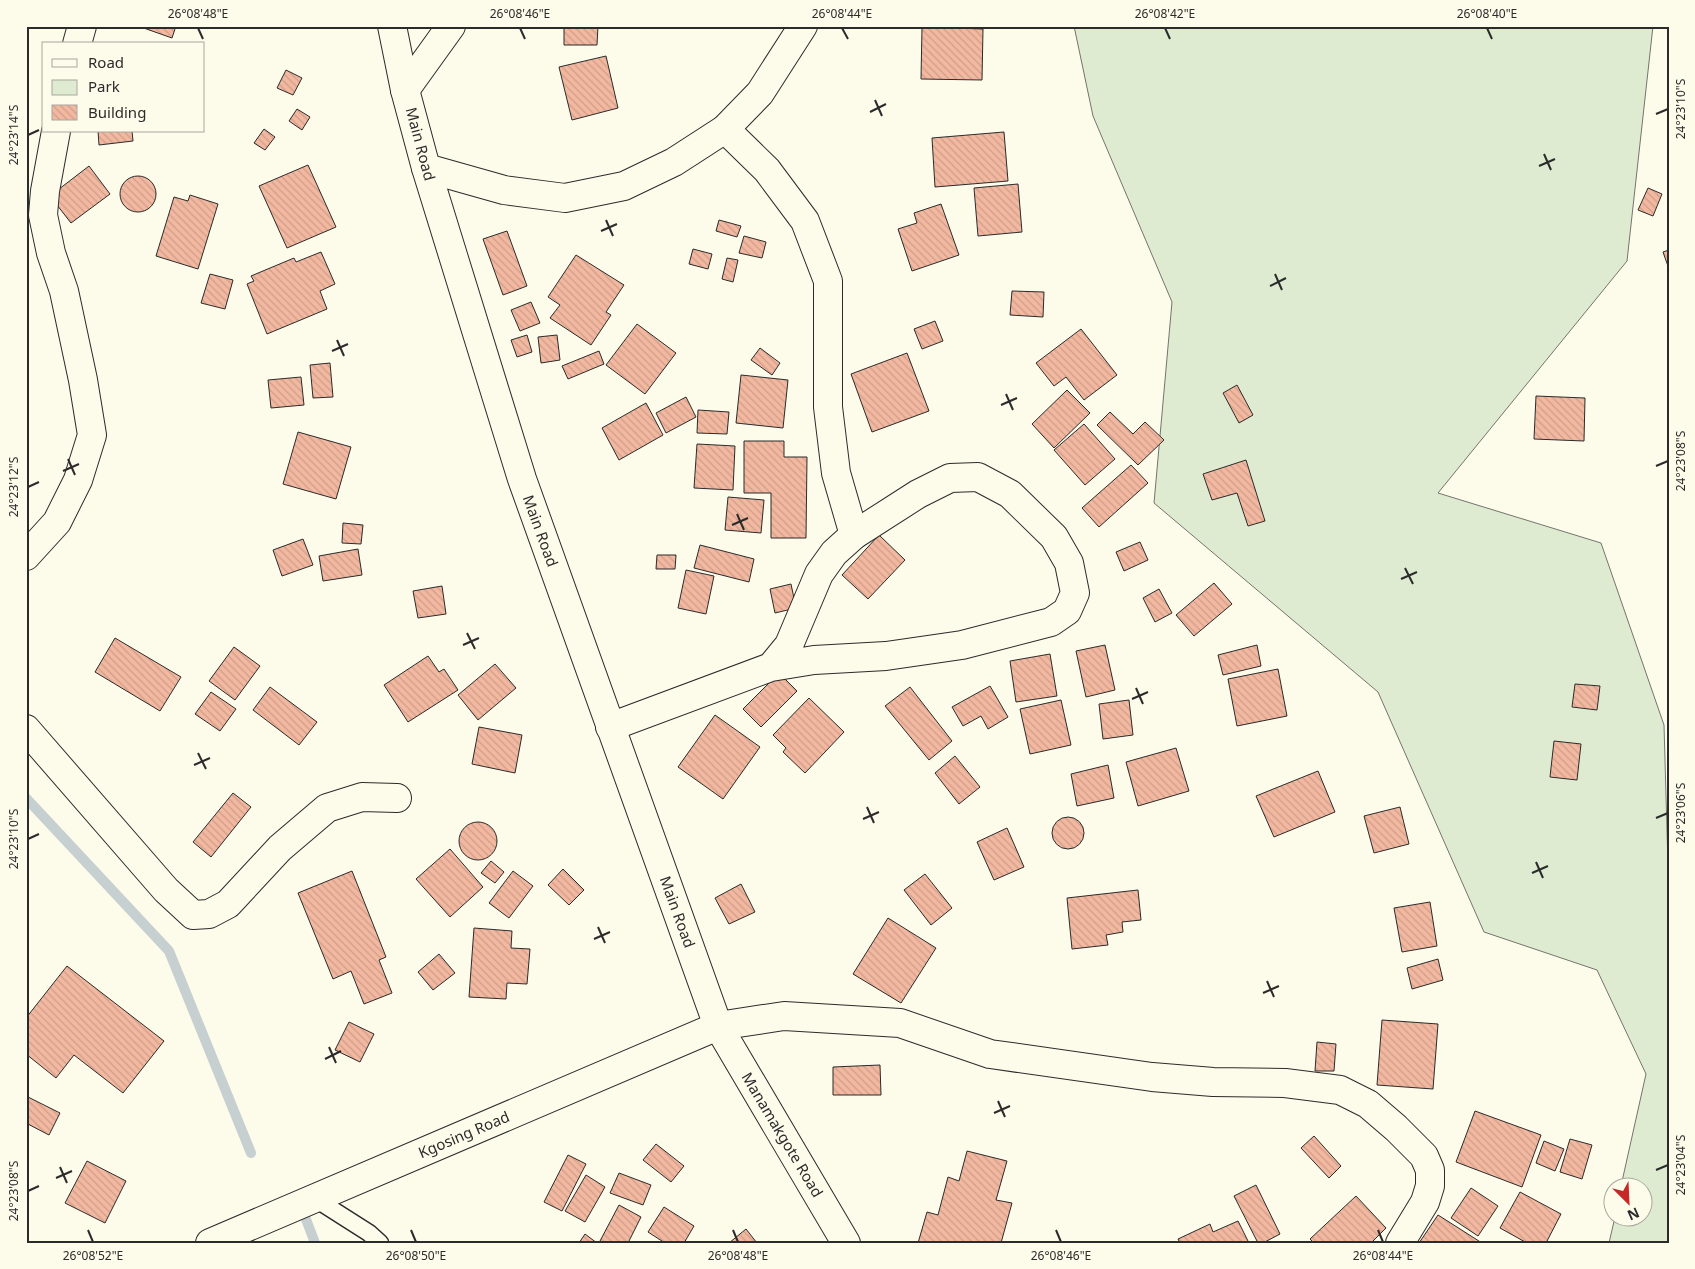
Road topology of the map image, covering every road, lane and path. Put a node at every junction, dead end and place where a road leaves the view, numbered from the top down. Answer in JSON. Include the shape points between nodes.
{"nodes":[{"id":1,"x":82,"y":26,"type":"edge"},
{"id":2,"x":392,"y":26,"type":"edge"},
{"id":3,"x":451,"y":26,"type":"edge"},
{"id":4,"x":803,"y":26,"type":"edge"},
{"id":5,"x":78,"y":42,"type":"edge"},
{"id":6,"x":405,"y":90,"type":"junction"},
{"id":7,"x":725,"y":129,"type":"junction"},
{"id":8,"x":56,"y":132,"type":"edge"},
{"id":9,"x":426,"y":168,"type":"junction"},
{"id":10,"x":854,"y":535,"type":"junction"},
{"id":11,"x":26,"y":556,"type":"edge"},
{"id":12,"x":771,"y":667,"type":"junction"},
{"id":13,"x":610,"y":727,"type":"junction"},
{"id":14,"x":26,"y":729,"type":"edge"},
{"id":15,"x":397,"y":798,"type":"dead end"},
{"id":16,"x":718,"y":1026,"type":"junction"},
{"id":17,"x":314,"y":1198,"type":"junction"},
{"id":18,"x":210,"y":1243,"type":"edge"},
{"id":19,"x":380,"y":1243,"type":"edge"},
{"id":20,"x":846,"y":1243,"type":"edge"},
{"id":21,"x":1400,"y":1243,"type":"edge"}],
"edges":[{"from":1,"to":5,"type":"street"},
{"from":2,"to":6,"type":"street","name":"Main Road"},
{"from":3,"to":6,"type":"street"},
{"from":4,"to":7,"type":"street","via":[[760,93]]},
{"from":6,"to":9,"type":"street","name":"Main Road"},
{"from":7,"to":9,"type":"street","via":[[674,162],[624,186],[566,198],[504,190]]},
{"from":7,"to":10,"type":"street","via":[[767,170],[804,220],[828,281],[828,407],[836,473]]},
{"from":8,"to":11,"type":"street","via":[[44,215],[50,253],[64,290],[78,353],[92,435],[78,480],[57,522]]},
{"from":9,"to":13,"type":"street","name":"Main Road","via":[[522,480]]},
{"from":10,"to":12,"type":"street","via":[[834,553],[819,574],[788,645]]},
{"from":10,"to":12,"type":"street","via":[[918,494],[950,478],[978,477],[1010,494],[1054,537],[1070,563],[1075,593],[1067,611],[1051,622],[962,645]]},
{"from":12,"to":13,"type":"street"},
{"from":13,"to":16,"type":"street","name":"Main Road"},
{"from":14,"to":15,"type":"street","via":[[166,890],[194,915],[209,914],[228,904],[280,848],[327,808],[362,797]]},
{"from":16,"to":17,"type":"street","name":"Kgosing Road"},
{"from":16,"to":20,"type":"street","name":"Manamakgote Road"},
{"from":16,"to":21,"type":"street","name":"Kgosing Road","via":[[784,1016],[900,1023],[990,1054],[1152,1077],[1286,1083],[1340,1090],[1368,1104],[1396,1128],[1424,1156],[1430,1170],[1425,1202]]},
{"from":17,"to":18,"type":"street","name":"Kgosing Road"},
{"from":17,"to":19,"type":"lane"}]}
